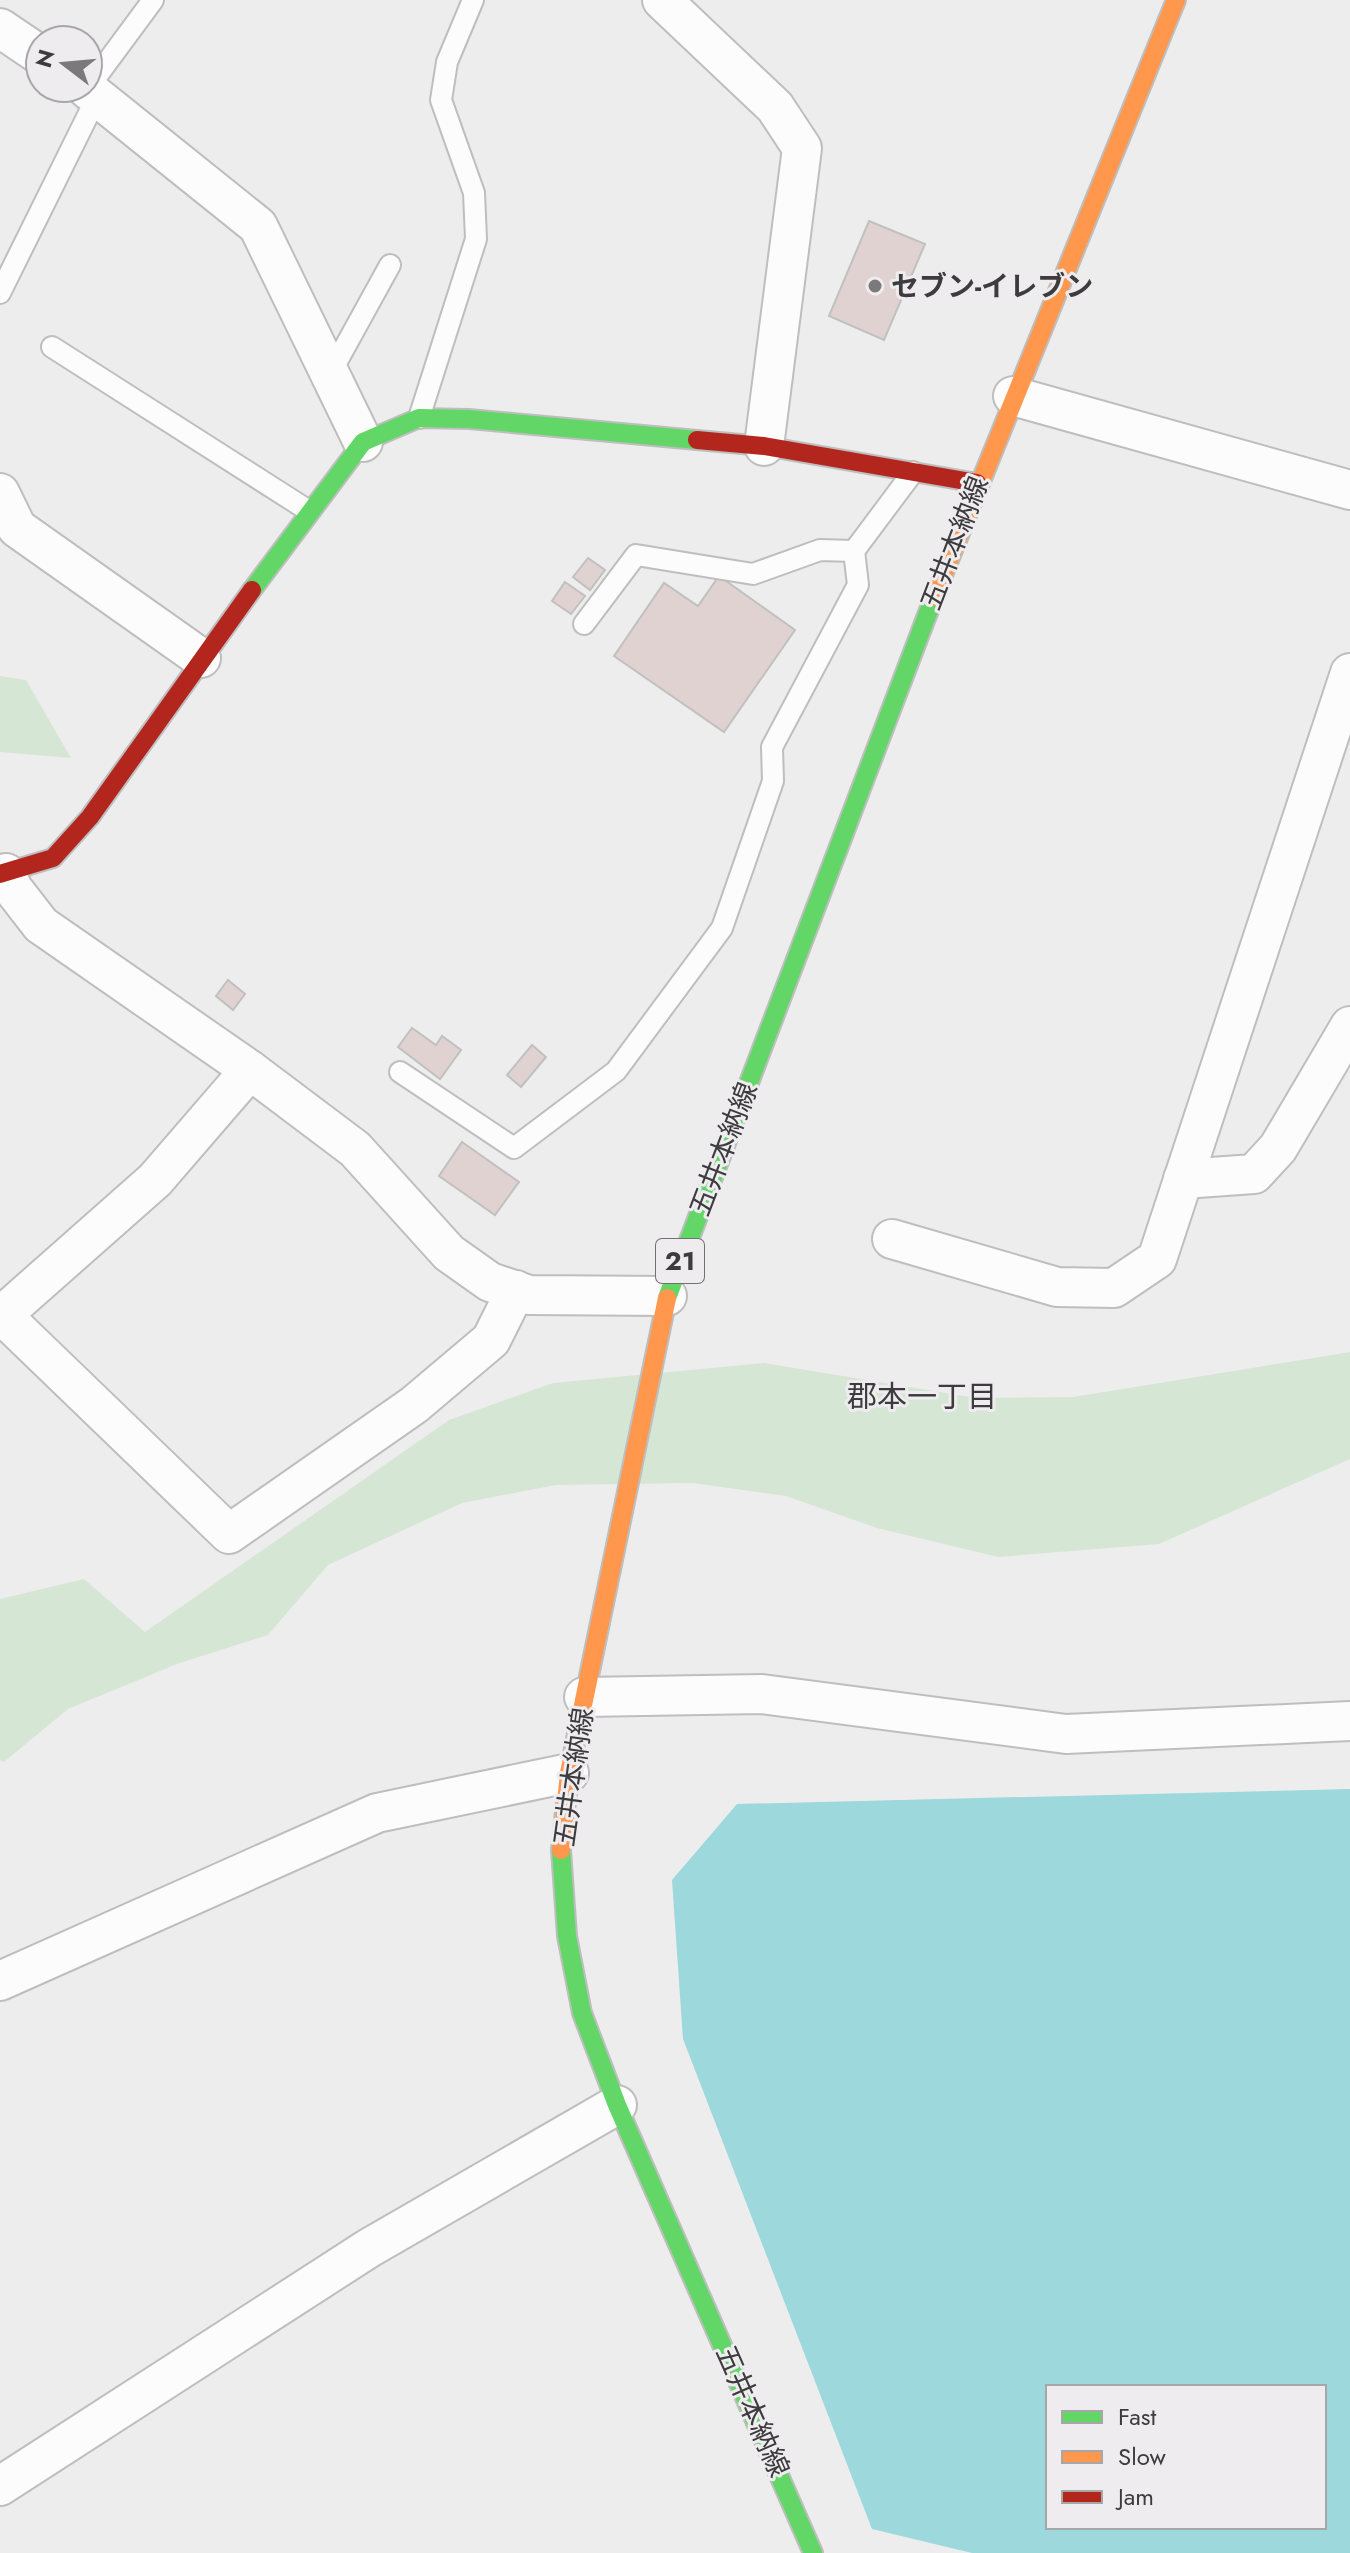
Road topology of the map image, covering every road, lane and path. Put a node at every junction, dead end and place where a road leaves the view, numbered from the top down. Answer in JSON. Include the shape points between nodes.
{"nodes":[{"id":1,"x":153,"y":0,"type":"edge"},
{"id":2,"x":473,"y":0,"type":"edge"},
{"id":3,"x":662,"y":0,"type":"edge"},
{"id":4,"x":1176,"y":0,"type":"edge"},
{"id":5,"x":0,"y":28,"type":"edge"},
{"id":6,"x":24,"y":44,"type":"edge"},
{"id":7,"x":104,"y":69,"type":"edge"},
{"id":8,"x":104,"y":102,"type":"edge"},
{"id":9,"x":83,"y":104,"type":"edge"},
{"id":10,"x":390,"y":265,"type":"dead end"},
{"id":11,"x":0,"y":293,"type":"edge"},
{"id":12,"x":52,"y":347,"type":"dead end"},
{"id":13,"x":330,"y":374,"type":"junction"},
{"id":14,"x":1013,"y":396,"type":"junction"},
{"id":15,"x":419,"y":418,"type":"junction"},
{"id":16,"x":363,"y":442,"type":"junction"},
{"id":17,"x":764,"y":446,"type":"junction"},
{"id":18,"x":913,"y":472,"type":"junction"},
{"id":19,"x":977,"y":483,"type":"junction"},
{"id":20,"x":1350,"y":490,"type":"edge"},
{"id":21,"x":0,"y":493,"type":"edge"},
{"id":22,"x":309,"y":511,"type":"junction"},
{"id":23,"x":854,"y":551,"type":"junction"},
{"id":24,"x":584,"y":624,"type":"dead end"},
{"id":25,"x":201,"y":658,"type":"junction"},
{"id":26,"x":1350,"y":673,"type":"edge"},
{"id":27,"x":3,"y":873,"type":"edge"},
{"id":28,"x":1350,"y":1026,"type":"edge"},
{"id":29,"x":250,"y":1070,"type":"junction"},
{"id":30,"x":400,"y":1072,"type":"dead end"},
{"id":31,"x":1183,"y":1179,"type":"junction"},
{"id":32,"x":892,"y":1239,"type":"dead end"},
{"id":33,"x":516,"y":1290,"type":"junction"},
{"id":34,"x":667,"y":1296,"type":"junction"},
{"id":35,"x":1,"y":1316,"type":"edge"},
{"id":36,"x":584,"y":1697,"type":"junction"},
{"id":37,"x":1350,"y":1721,"type":"edge"},
{"id":38,"x":569,"y":1773,"type":"junction"},
{"id":39,"x":0,"y":1981,"type":"edge"},
{"id":40,"x":617,"y":2105,"type":"junction"},
{"id":41,"x":0,"y":2486,"type":"edge"},
{"id":42,"x":813,"y":2553,"type":"edge"}],
"edges":[{"from":1,"to":7,"type":"lane"},
{"from":2,"to":15,"type":"lane","via":[[447,62],[441,100],[474,193],[476,239]]},
{"from":3,"to":17,"type":"street","via":[[775,107],[802,148]]},
{"from":4,"to":14,"type":"main road","name":"五井本納線","number":"21"},
{"from":5,"to":6,"type":"street"},
{"from":8,"to":13,"type":"street","via":[[258,226]]},
{"from":9,"to":11,"type":"lane"},
{"from":10,"to":13,"type":"lane"},
{"from":12,"to":22,"type":"lane"},
{"from":13,"to":16,"type":"street"},
{"from":14,"to":19,"type":"main road","name":"五井本納線","number":"21"},
{"from":14,"to":20,"type":"street"},
{"from":15,"to":16,"type":"main road"},
{"from":15,"to":17,"type":"main road"},
{"from":16,"to":22,"type":"main road"},
{"from":17,"to":18,"type":"main road"},
{"from":18,"to":19,"type":"main road"},
{"from":18,"to":23,"type":"lane"},
{"from":19,"to":34,"type":"main road","name":"五井本納線","number":"21"},
{"from":21,"to":25,"type":"street","via":[[17,528]]},
{"from":22,"to":25,"type":"main road"},
{"from":23,"to":24,"type":"lane","via":[[820,550],[753,574],[636,555]]},
{"from":23,"to":30,"type":"lane","via":[[858,585],[772,747],[773,781],[722,928],[616,1071],[514,1148]]},
{"from":25,"to":27,"type":"main road","via":[[90,817],[53,858]]},
{"from":26,"to":31,"type":"street"},
{"from":27,"to":29,"type":"street","via":[[41,925]]},
{"from":28,"to":31,"type":"street","via":[[1278,1148],[1254,1174]]},
{"from":29,"to":33,"type":"street","via":[[355,1149],[449,1253],[490,1282]]},
{"from":29,"to":35,"type":"street","via":[[155,1180]]},
{"from":31,"to":32,"type":"street","via":[[1157,1259],[1114,1288],[1057,1287]]},
{"from":33,"to":34,"type":"street","via":[[529,1295]]},
{"from":33,"to":35,"type":"street","via":[[491,1340],[414,1405],[229,1534]]},
{"from":34,"to":36,"type":"main road","name":"五井本納線","number":"21"},
{"from":36,"to":37,"type":"street","via":[[762,1694],[1066,1734]]},
{"from":36,"to":38,"type":"main road","name":"五井本納線","number":"21"},
{"from":38,"to":39,"type":"street","via":[[377,1813]]},
{"from":38,"to":40,"type":"main road","name":"五井本納線","number":"21","via":[[560,1858],[567,1936],[582,2013]]},
{"from":40,"to":41,"type":"street","via":[[369,2248]]},
{"from":40,"to":42,"type":"main road","name":"五井本納線","number":"21"}]}
